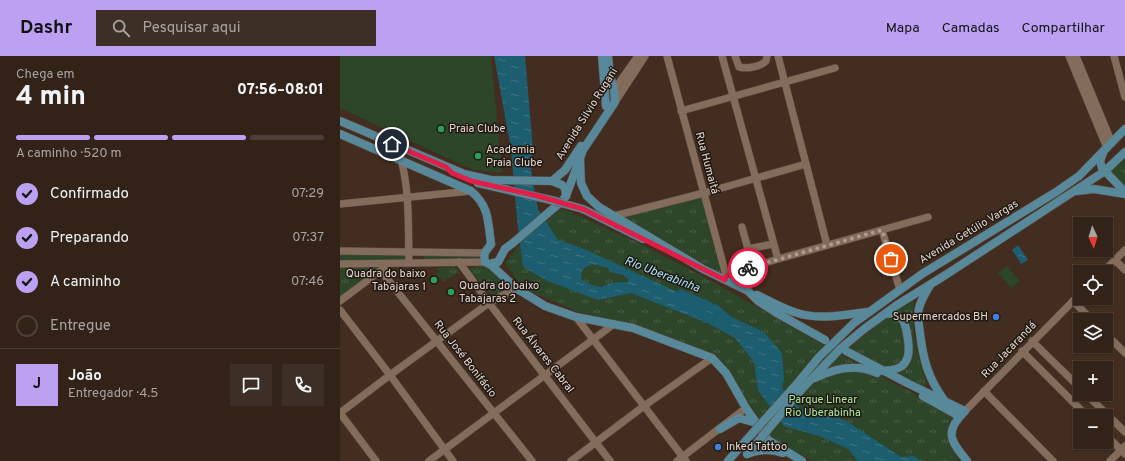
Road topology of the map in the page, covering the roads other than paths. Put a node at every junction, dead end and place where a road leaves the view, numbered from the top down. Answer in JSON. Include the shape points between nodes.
{"nodes":[{"id":1,"x":602,"y":56,"type":"edge"},
{"id":2,"x":608,"y":56,"type":"edge"},
{"id":3,"x":638,"y":56,"type":"edge"},
{"id":4,"x":645,"y":56,"type":"edge"},
{"id":5,"x":667,"y":56,"type":"edge"},
{"id":6,"x":722,"y":56,"type":"edge"},
{"id":7,"x":736,"y":56,"type":"edge"},
{"id":8,"x":766,"y":56,"type":"edge"},
{"id":9,"x":778,"y":56,"type":"edge"},
{"id":10,"x":1069,"y":56,"type":"edge"},
{"id":11,"x":1076,"y":56,"type":"edge"},
{"id":12,"x":1114,"y":56,"type":"edge"},
{"id":13,"x":835,"y":68,"type":"dead end"},
{"id":14,"x":1078,"y":70,"type":"junction"},
{"id":15,"x":784,"y":82,"type":"junction"},
{"id":16,"x":614,"y":90,"type":"junction"},
{"id":17,"x":733,"y":96,"type":"junction"},
{"id":18,"x":1125,"y":97,"type":"edge"},
{"id":19,"x":615,"y":102,"type":"junction"},
{"id":20,"x":606,"y":106,"type":"junction"},
{"id":21,"x":682,"y":111,"type":"junction"},
{"id":22,"x":340,"y":121,"type":"edge"},
{"id":23,"x":1125,"y":129,"type":"edge"},
{"id":24,"x":340,"y":134,"type":"edge"},
{"id":25,"x":1107,"y":147,"type":"junction"},
{"id":26,"x":1125,"y":152,"type":"edge"},
{"id":27,"x":580,"y":158,"type":"junction"},
{"id":28,"x":401,"y":160,"type":"junction"},
{"id":29,"x":806,"y":164,"type":"junction"},
{"id":30,"x":446,"y":167,"type":"junction"},
{"id":31,"x":1105,"y":171,"type":"junction"},
{"id":32,"x":756,"y":178,"type":"junction"},
{"id":33,"x":552,"y":181,"type":"junction"},
{"id":34,"x":471,"y":191,"type":"junction"},
{"id":35,"x":1072,"y":192,"type":"junction"},
{"id":36,"x":704,"y":193,"type":"junction"},
{"id":37,"x":1125,"y":193,"type":"edge"},
{"id":38,"x":407,"y":196,"type":"junction"},
{"id":39,"x":561,"y":200,"type":"junction"},
{"id":40,"x":340,"y":204,"type":"edge"},
{"id":41,"x":614,"y":216,"type":"junction"},
{"id":42,"x":1017,"y":216,"type":"junction"},
{"id":43,"x":928,"y":217,"type":"dead end"},
{"id":44,"x":742,"y":227,"type":"dead end"},
{"id":45,"x":1018,"y":228,"type":"junction"},
{"id":46,"x":882,"y":230,"type":"junction"},
{"id":47,"x":491,"y":244,"type":"junction"},
{"id":48,"x":773,"y":244,"type":"junction"},
{"id":49,"x":828,"y":245,"type":"junction"},
{"id":50,"x":505,"y":249,"type":"junction"},
{"id":51,"x":1125,"y":250,"type":"edge"},
{"id":52,"x":340,"y":251,"type":"edge"},
{"id":53,"x":411,"y":251,"type":"junction"},
{"id":54,"x":485,"y":253,"type":"junction"},
{"id":55,"x":778,"y":259,"type":"junction"},
{"id":56,"x":1115,"y":260,"type":"junction"},
{"id":57,"x":411,"y":262,"type":"junction"},
{"id":58,"x":459,"y":262,"type":"junction"},
{"id":59,"x":488,"y":263,"type":"junction"},
{"id":60,"x":340,"y":264,"type":"edge"},
{"id":61,"x":389,"y":264,"type":"junction"},
{"id":62,"x":1110,"y":265,"type":"edge"},
{"id":63,"x":703,"y":269,"type":"junction"},
{"id":64,"x":1125,"y":270,"type":"edge"},
{"id":65,"x":381,"y":271,"type":"junction"},
{"id":66,"x":725,"y":278,"type":"junction"},
{"id":67,"x":931,"y":284,"type":"junction"},
{"id":68,"x":516,"y":288,"type":"junction"},
{"id":69,"x":900,"y":290,"type":"junction"},
{"id":70,"x":748,"y":291,"type":"junction"},
{"id":71,"x":340,"y":301,"type":"edge"},
{"id":72,"x":1073,"y":301,"type":"edge"},
{"id":73,"x":489,"y":303,"type":"junction"},
{"id":74,"x":1077,"y":305,"type":"edge"},
{"id":75,"x":340,"y":310,"type":"edge"},
{"id":76,"x":868,"y":312,"type":"junction"},
{"id":77,"x":1085,"y":313,"type":"edge"},
{"id":78,"x":883,"y":315,"type":"junction"},
{"id":79,"x":576,"y":317,"type":"junction"},
{"id":80,"x":614,"y":324,"type":"junction"},
{"id":81,"x":594,"y":340,"type":"junction"},
{"id":82,"x":825,"y":340,"type":"dead end"},
{"id":83,"x":437,"y":341,"type":"junction"},
{"id":84,"x":1032,"y":341,"type":"junction"},
{"id":85,"x":1113,"y":341,"type":"edge"},
{"id":86,"x":846,"y":351,"type":"dead end"},
{"id":87,"x":1022,"y":351,"type":"junction"},
{"id":88,"x":1125,"y":353,"type":"edge"},
{"id":89,"x":712,"y":358,"type":"junction"},
{"id":90,"x":883,"y":371,"type":"junction"},
{"id":91,"x":390,"y":375,"type":"junction"},
{"id":92,"x":545,"y":375,"type":"junction"},
{"id":93,"x":809,"y":381,"type":"junction"},
{"id":94,"x":1073,"y":381,"type":"edge"},
{"id":95,"x":798,"y":388,"type":"junction"},
{"id":96,"x":984,"y":391,"type":"junction"},
{"id":97,"x":944,"y":400,"type":"junction"},
{"id":98,"x":1093,"y":401,"type":"edge"},
{"id":99,"x":644,"y":406,"type":"junction"},
{"id":100,"x":746,"y":408,"type":"junction"},
{"id":101,"x":1080,"y":409,"type":"edge"},
{"id":102,"x":340,"y":413,"type":"edge"},
{"id":103,"x":494,"y":413,"type":"junction"},
{"id":104,"x":960,"y":416,"type":"junction"},
{"id":105,"x":756,"y":423,"type":"junction"},
{"id":106,"x":720,"y":429,"type":"junction"},
{"id":107,"x":1125,"y":432,"type":"edge"},
{"id":108,"x":1113,"y":441,"type":"edge"},
{"id":109,"x":596,"y":442,"type":"junction"},
{"id":110,"x":445,"y":450,"type":"junction"},
{"id":111,"x":1124,"y":450,"type":"edge"},
{"id":112,"x":749,"y":452,"type":"junction"},
{"id":113,"x":682,"y":460,"type":"edge"},
{"id":114,"x":800,"y":460,"type":"edge"},
{"id":115,"x":376,"y":461,"type":"edge"},
{"id":116,"x":430,"y":461,"type":"edge"},
{"id":117,"x":453,"y":461,"type":"edge"},
{"id":118,"x":532,"y":461,"type":"edge"},
{"id":119,"x":571,"y":461,"type":"edge"},
{"id":120,"x":610,"y":461,"type":"edge"},
{"id":121,"x":728,"y":461,"type":"edge"},
{"id":122,"x":741,"y":461,"type":"edge"},
{"id":123,"x":967,"y":461,"type":"edge"},
{"id":124,"x":1053,"y":461,"type":"edge"},
{"id":125,"x":1110,"y":461,"type":"edge"}],
"edges":[{"from":1,"to":20,"type":"main road"},
{"from":2,"to":16,"type":"main road"},
{"from":3,"to":16,"type":"street","name":"Avenida Silvio Rugani"},
{"from":4,"to":19,"type":"street","name":"Avenida Silvio Rugani"},
{"from":5,"to":21,"type":"street","name":"Rua Humaitá"},
{"from":6,"to":17,"type":"street"},
{"from":7,"to":8,"type":"street","via":[[739,67],[744,68],[763,64]]},
{"from":9,"to":15,"type":"street"},
{"from":10,"to":14,"type":"street"},
{"from":11,"to":14,"type":"street"},
{"from":12,"to":18,"type":"street"},
{"from":13,"to":15,"type":"street"},
{"from":14,"to":25,"type":"street"},
{"from":15,"to":17,"type":"street"},
{"from":15,"to":29,"type":"street"},
{"from":16,"to":19,"type":"main road"},
{"from":16,"to":20,"type":"main road","name":"Avenida Silvio Rugani"},
{"from":17,"to":21,"type":"street"},
{"from":17,"to":32,"type":"street"},
{"from":19,"to":27,"type":"main road","name":"Avenida Silvio Rugani"},
{"from":20,"to":33,"type":"main road","name":"Avenida Silvio Rugani","via":[[570,163]]},
{"from":21,"to":36,"type":"street","name":"Rua Humaitá"},
{"from":22,"to":30,"type":"main road"},
{"from":23,"to":25,"type":"main road","name":"Avenida Getúlio Vargas"},
{"from":24,"to":28,"type":"main road"},
{"from":25,"to":31,"type":"main road","via":[[1100,164]]},
{"from":25,"to":42,"type":"main road","name":"Avenida Getúlio Vargas","via":[[1079,176]]},
{"from":26,"to":31,"type":"main road","name":"Avenida Getúlio Vargas"},
{"from":27,"to":39,"type":"main road","name":"Avenida Silvio Rugani"},
{"from":27,"to":41,"type":"main road","via":[[581,184],[587,196]]},
{"from":28,"to":34,"type":"main road"},
{"from":28,"to":38,"type":"street"},
{"from":29,"to":32,"type":"street"},
{"from":29,"to":49,"type":"street"},
{"from":30,"to":33,"type":"main road","via":[[491,180]]},
{"from":30,"to":39,"type":"main road","via":[[452,173],[471,181]]},
{"from":31,"to":35,"type":"main road","name":"Avenida Getúlio Vargas"},
{"from":31,"to":37,"type":"main road"},
{"from":32,"to":36,"type":"street"},
{"from":32,"to":48,"type":"street"},
{"from":33,"to":39,"type":"main road","via":[[565,188]]},
{"from":34,"to":38,"type":"street"},
{"from":34,"to":47,"type":"main road","via":[[484,205]]},
{"from":35,"to":37,"type":"main road","via":[[1094,189]]},
{"from":35,"to":45,"type":"main road","name":"Avenida Getúlio Vargas"},
{"from":36,"to":41,"type":"street"},
{"from":36,"to":66,"type":"street","name":"Rua Humaitá"},
{"from":38,"to":40,"type":"street"},
{"from":38,"to":53,"type":"street"},
{"from":39,"to":50,"type":"main road","name":"Avenida Silvio Rugani"},
{"from":39,"to":63,"type":"main road"},
{"from":41,"to":63,"type":"main road"},
{"from":42,"to":45,"type":"main road"},
{"from":42,"to":69,"type":"main road","name":"Avenida Getúlio Vargas"},
{"from":43,"to":46,"type":"street"},
{"from":44,"to":48,"type":"street","via":[[748,249]]},
{"from":45,"to":67,"type":"main road","name":"Avenida Getúlio Vargas"},
{"from":46,"to":49,"type":"street"},
{"from":46,"to":69,"type":"street"},
{"from":47,"to":50,"type":"main road"},
{"from":47,"to":54,"type":"main road"},
{"from":48,"to":55,"type":"street"},
{"from":49,"to":55,"type":"street"},
{"from":50,"to":59,"type":"main road","name":"Avenida Silvio Rugani","via":[[498,262]]},
{"from":51,"to":56,"type":"street"},
{"from":52,"to":53,"type":"street"},
{"from":53,"to":54,"type":"street"},
{"from":53,"to":57,"type":"street"},
{"from":54,"to":59,"type":"main road"},
{"from":55,"to":66,"type":"street"},
{"from":56,"to":62,"type":"street"},
{"from":56,"to":64,"type":"street"},
{"from":57,"to":58,"type":"street"},
{"from":57,"to":61,"type":"street"},
{"from":58,"to":59,"type":"street"},
{"from":58,"to":73,"type":"street","name":"Rua Álvares Cabral"},
{"from":59,"to":68,"type":"main road"},
{"from":60,"to":61,"type":"street"},
{"from":61,"to":65,"type":"street"},
{"from":63,"to":66,"type":"main road"},
{"from":65,"to":71,"type":"street"},
{"from":65,"to":83,"type":"street","name":"Rua José Bonifácio"},
{"from":66,"to":70,"type":"main road"},
{"from":67,"to":78,"type":"main road","name":"Avenida Getúlio Vargas"},
{"from":67,"to":97,"type":"main road","via":[[918,314],[926,368]]},
{"from":68,"to":73,"type":"street"},
{"from":68,"to":79,"type":"main road","via":[[545,306]]},
{"from":69,"to":76,"type":"main road","name":"Avenida Getúlio Vargas"},
{"from":69,"to":78,"type":"main road","via":[[900,296],[878,312]]},
{"from":70,"to":76,"type":"main road","via":[[797,313],[814,316]]},
{"from":70,"to":82,"type":"main road","via":[[775,312]]},
{"from":72,"to":84,"type":"street","name":"Rua Jacarandá"},
{"from":73,"to":83,"type":"street"},
{"from":73,"to":92,"type":"street","name":"Rua Álvares Cabral"},
{"from":74,"to":77,"type":"street"},
{"from":75,"to":91,"type":"street"},
{"from":76,"to":95,"type":"main road","name":"Avenida Getúlio Vargas","via":[[831,344]]},
{"from":78,"to":90,"type":"main road","via":[[896,314],[902,318],[905,324],[908,356],[902,366]]},
{"from":78,"to":93,"type":"main road","name":"Avenida Getúlio Vargas","via":[[840,349]]},
{"from":79,"to":80,"type":"main road"},
{"from":79,"to":81,"type":"street"},
{"from":80,"to":81,"type":"street"},
{"from":80,"to":89,"type":"main road","via":[[633,328]]},
{"from":81,"to":92,"type":"street"},
{"from":81,"to":99,"type":"street"},
{"from":83,"to":91,"type":"street"},
{"from":83,"to":103,"type":"street","name":"Rua José Bonifácio"},
{"from":84,"to":87,"type":"street","name":"Rua Jacarandá"},
{"from":84,"to":94,"type":"street"},
{"from":85,"to":88,"type":"street"},
{"from":86,"to":90,"type":"main road"},
{"from":87,"to":96,"type":"street","name":"Rua Jacarandá"},
{"from":87,"to":101,"type":"street"},
{"from":89,"to":99,"type":"street"},
{"from":89,"to":100,"type":"main road","via":[[726,373]]},
{"from":90,"to":97,"type":"main road"},
{"from":91,"to":102,"type":"street"},
{"from":91,"to":110,"type":"street"},
{"from":92,"to":103,"type":"street"},
{"from":92,"to":109,"type":"street","name":"Rua Álvares Cabral"},
{"from":93,"to":95,"type":"main road","name":"Avenida Getúlio Vargas"},
{"from":93,"to":104,"type":"main road","via":[[840,368],[856,367],[870,370]]},
{"from":95,"to":112,"type":"main road","name":"Avenida Getúlio Vargas","bridge":true},
{"from":95,"to":121,"type":"main road","name":"Avenida Getúlio Vargas","bridge":true},
{"from":96,"to":104,"type":"street","name":"Rua Jacarandá"},
{"from":96,"to":124,"type":"street"},
{"from":97,"to":104,"type":"main road"},
{"from":98,"to":107,"type":"street"},
{"from":99,"to":109,"type":"street"},
{"from":99,"to":113,"type":"street"},
{"from":100,"to":105,"type":"main road"},
{"from":100,"to":106,"type":"street"},
{"from":102,"to":115,"type":"street"},
{"from":103,"to":110,"type":"street"},
{"from":103,"to":118,"type":"street","name":"Rua José Bonifácio"},
{"from":104,"to":123,"type":"main road","via":[[951,430],[951,438]]},
{"from":105,"to":106,"type":"main road","via":[[739,418]]},
{"from":105,"to":114,"type":"main road","via":[[768,440]]},
{"from":106,"to":113,"type":"street"},
{"from":108,"to":111,"type":"street"},
{"from":109,"to":119,"type":"street"},
{"from":109,"to":120,"type":"street","name":"Rua Álvares Cabral"},
{"from":110,"to":116,"type":"street"},
{"from":110,"to":117,"type":"street"},
{"from":111,"to":125,"type":"street"},
{"from":112,"to":114,"type":"main road","via":[[775,450]]},
{"from":112,"to":122,"type":"main road","name":"Avenida Getúlio Vargas"}]}
